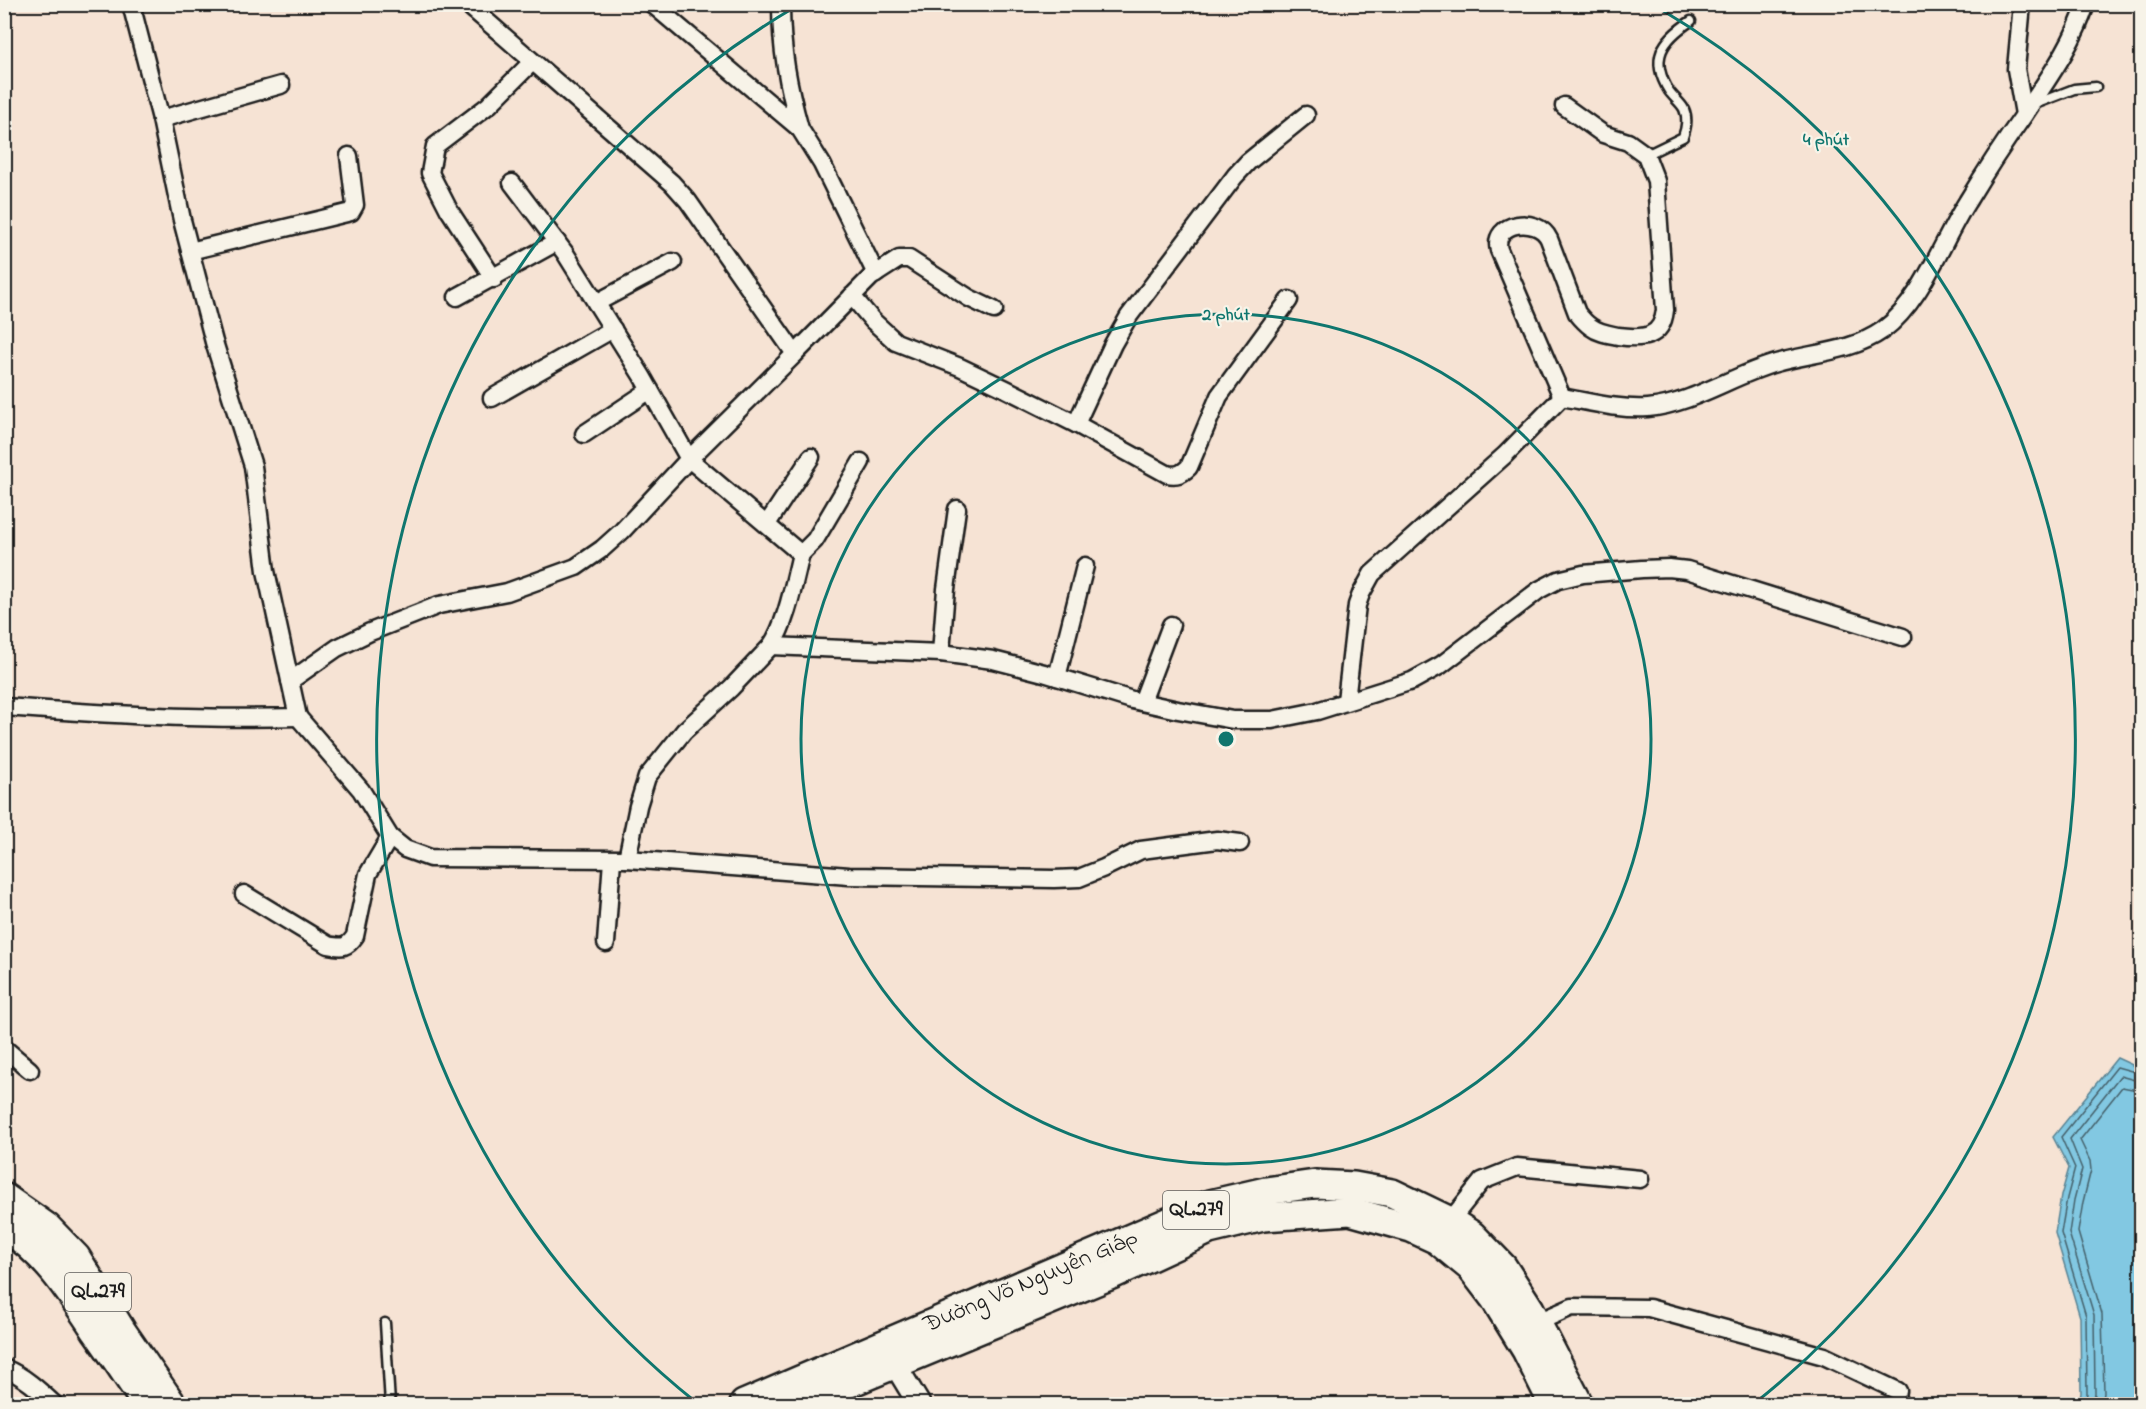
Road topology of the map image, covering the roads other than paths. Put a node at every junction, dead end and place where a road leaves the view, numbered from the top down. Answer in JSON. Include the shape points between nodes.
{"nodes":[{"id":1,"x":131,"y":4,"type":"edge"},
{"id":2,"x":652,"y":4,"type":"edge"},
{"id":3,"x":781,"y":4,"type":"edge"},
{"id":4,"x":2022,"y":4,"type":"edge"},
{"id":5,"x":2086,"y":4,"type":"edge"},
{"id":6,"x":468,"y":5,"type":"edge"},
{"id":7,"x":1691,"y":21,"type":"dead end"},
{"id":8,"x":532,"y":62,"type":"junction"},
{"id":9,"x":281,"y":85,"type":"dead end"},
{"id":10,"x":2096,"y":87,"type":"dead end"},
{"id":11,"x":1564,"y":106,"type":"dead end"},
{"id":12,"x":2026,"y":111,"type":"junction"},
{"id":13,"x":1306,"y":115,"type":"dead end"},
{"id":14,"x":161,"y":118,"type":"junction"},
{"id":15,"x":800,"y":129,"type":"junction"},
{"id":16,"x":1646,"y":155,"type":"junction"},
{"id":17,"x":349,"y":156,"type":"dead end"},
{"id":18,"x":512,"y":183,"type":"dead end"},
{"id":19,"x":557,"y":242,"type":"junction"},
{"id":20,"x":190,"y":251,"type":"junction"},
{"id":21,"x":673,"y":262,"type":"dead end"},
{"id":22,"x":876,"y":274,"type":"junction"},
{"id":23,"x":494,"y":279,"type":"junction"},
{"id":24,"x":852,"y":296,"type":"junction"},
{"id":25,"x":457,"y":297,"type":"dead end"},
{"id":26,"x":1289,"y":300,"type":"dead end"},
{"id":27,"x":596,"y":303,"type":"junction"},
{"id":28,"x":994,"y":310,"type":"dead end"},
{"id":29,"x":613,"y":329,"type":"junction"},
{"id":30,"x":795,"y":354,"type":"junction"},
{"id":31,"x":650,"y":390,"type":"junction"},
{"id":32,"x":1562,"y":397,"type":"junction"},
{"id":33,"x":492,"y":398,"type":"dead end"},
{"id":34,"x":1076,"y":424,"type":"junction"},
{"id":35,"x":584,"y":434,"type":"dead end"},
{"id":36,"x":811,"y":457,"type":"dead end"},
{"id":37,"x":689,"y":459,"type":"junction"},
{"id":38,"x":861,"y":462,"type":"dead end"},
{"id":39,"x":957,"y":509,"type":"dead end"},
{"id":40,"x":767,"y":524,"type":"junction"},
{"id":41,"x":801,"y":554,"type":"junction"},
{"id":42,"x":1085,"y":566,"type":"dead end"},
{"id":43,"x":1171,"y":625,"type":"dead end"},
{"id":44,"x":1903,"y":637,"type":"dead end"},
{"id":45,"x":771,"y":646,"type":"junction"},
{"id":46,"x":941,"y":653,"type":"junction"},
{"id":47,"x":1057,"y":677,"type":"junction"},
{"id":48,"x":290,"y":681,"type":"junction"},
{"id":49,"x":1346,"y":701,"type":"junction"},
{"id":50,"x":1142,"y":702,"type":"junction"},
{"id":51,"x":9,"y":707,"type":"edge"},
{"id":52,"x":298,"y":717,"type":"junction"},
{"id":53,"x":390,"y":837,"type":"junction"},
{"id":54,"x":1240,"y":843,"type":"dead end"},
{"id":55,"x":619,"y":859,"type":"junction"},
{"id":56,"x":244,"y":894,"type":"dead end"},
{"id":57,"x":606,"y":942,"type":"dead end"},
{"id":58,"x":4,"y":1048,"type":"edge"},
{"id":59,"x":30,"y":1070,"type":"dead end"},
{"id":60,"x":1640,"y":1179,"type":"dead end"},
{"id":61,"x":4,"y":1197,"type":"edge"},
{"id":62,"x":1450,"y":1221,"type":"junction"},
{"id":63,"x":4,"y":1227,"type":"edge"},
{"id":64,"x":385,"y":1323,"type":"dead end"},
{"id":65,"x":1526,"y":1327,"type":"junction"},
{"id":66,"x":889,"y":1354,"type":"junction"},
{"id":67,"x":4,"y":1368,"type":"edge"},
{"id":68,"x":1898,"y":1391,"type":"dead end"},
{"id":69,"x":143,"y":1403,"type":"edge"},
{"id":70,"x":54,"y":1404,"type":"edge"},
{"id":71,"x":172,"y":1404,"type":"edge"},
{"id":72,"x":390,"y":1404,"type":"edge"},
{"id":73,"x":744,"y":1404,"type":"edge"},
{"id":74,"x":799,"y":1404,"type":"edge"},
{"id":75,"x":919,"y":1404,"type":"edge"},
{"id":76,"x":1553,"y":1404,"type":"edge"},
{"id":77,"x":1579,"y":1404,"type":"edge"}],
"edges":[{"from":1,"to":14,"type":"street"},
{"from":2,"to":15,"type":"street"},
{"from":3,"to":15,"type":"street","via":[[783,59]]},
{"from":4,"to":12,"type":"street","via":[[2016,69]]},
{"from":5,"to":12,"type":"street","via":[[2071,40]]},
{"from":6,"to":8,"type":"street"},
{"from":7,"to":16,"type":"lane","via":[[1679,28],[1663,47],[1658,62],[1669,90],[1684,109],[1683,137]]},
{"from":8,"to":23,"type":"street","via":[[489,105],[435,147],[430,173]]},
{"from":8,"to":30,"type":"street","via":[[672,183],[698,214]]},
{"from":9,"to":14,"type":"street"},
{"from":10,"to":12,"type":"lane","via":[[2074,89]]},
{"from":11,"to":16,"type":"street","via":[[1603,134],[1628,142]]},
{"from":12,"to":32,"type":"street","via":[[1960,212],[1914,296],[1894,320],[1873,336],[1850,346],[1775,363],[1669,404],[1629,408]]},
{"from":13,"to":34,"type":"street","via":[[1248,162],[1129,316]]},
{"from":14,"to":20,"type":"street"},
{"from":15,"to":22,"type":"street","via":[[822,164]]},
{"from":16,"to":32,"type":"street","via":[[1656,181],[1665,310],[1653,333],[1637,339],[1606,334],[1583,320],[1546,234],[1539,227],[1506,229],[1498,237],[1498,250]]},
{"from":17,"to":20,"type":"street","via":[[355,205],[351,212]]},
{"from":18,"to":19,"type":"street"},
{"from":19,"to":23,"type":"street"},
{"from":19,"to":27,"type":"street"},
{"from":20,"to":48,"type":"street","via":[[253,466],[266,571]]},
{"from":21,"to":27,"type":"street"},
{"from":22,"to":24,"type":"street"},
{"from":22,"to":28,"type":"street","via":[[899,259],[909,259]]},
{"from":23,"to":25,"type":"street"},
{"from":24,"to":30,"type":"street"},
{"from":24,"to":34,"type":"street","via":[[896,342],[960,367]]},
{"from":26,"to":34,"type":"street","via":[[1219,396],[1183,473],[1167,474]]},
{"from":27,"to":29,"type":"street"},
{"from":29,"to":31,"type":"street"},
{"from":29,"to":33,"type":"street"},
{"from":30,"to":37,"type":"street"},
{"from":31,"to":35,"type":"street"},
{"from":31,"to":37,"type":"street"},
{"from":32,"to":49,"type":"street","via":[[1372,574],[1357,605]]},
{"from":36,"to":40,"type":"street"},
{"from":37,"to":40,"type":"street"},
{"from":37,"to":48,"type":"street","via":[[622,531],[576,567],[507,592],[439,605],[370,632],[337,648]]},
{"from":38,"to":41,"type":"street","via":[[815,540]]},
{"from":39,"to":46,"type":"street"},
{"from":40,"to":41,"type":"street"},
{"from":41,"to":45,"type":"street","via":[[782,624]]},
{"from":42,"to":47,"type":"street"},
{"from":43,"to":50,"type":"street"},
{"from":44,"to":49,"type":"street","via":[[1687,570],[1583,574],[1539,590],[1426,674],[1397,687]]},
{"from":45,"to":46,"type":"street"},
{"from":45,"to":55,"type":"street","via":[[684,731],[647,777]]},
{"from":46,"to":47,"type":"street","via":[[993,660]]},
{"from":47,"to":50,"type":"street"},
{"from":48,"to":52,"type":"street"},
{"from":49,"to":50,"type":"street","via":[[1272,720],[1233,720]]},
{"from":51,"to":52,"type":"street","via":[[132,716]]},
{"from":52,"to":53,"type":"street","via":[[361,790]]},
{"from":53,"to":55,"type":"street","via":[[405,849],[430,858]]},
{"from":53,"to":56,"type":"street","via":[[368,874],[356,936],[341,948],[328,945]]},
{"from":54,"to":55,"type":"street","via":[[1217,840],[1141,850],[1079,878],[1054,879],[849,876]]},
{"from":55,"to":57,"type":"street"},
{"from":58,"to":59,"type":"street"},
{"from":60,"to":62,"type":"street","via":[[1517,1167],[1482,1181]]},
{"from":61,"to":71,"type":"highway","number":"QL.279","via":[[47,1227],[76,1257]]},
{"from":62,"to":65,"type":"highway","name":"Đường Võ Nguyên Giáp","number":"QL.279","via":[[1472,1236],[1503,1267]]},
{"from":62,"to":66,"type":"highway","name":"Đường Võ Nguyên Giáp","number":"QL.279","via":[[1392,1193],[1315,1184],[1210,1204]]},
{"from":63,"to":69,"type":"highway","number":"QL.279","via":[[22,1238],[48,1264]]},
{"from":64,"to":72,"type":"lane"},
{"from":65,"to":66,"type":"highway","name":"Đường Võ Nguyên Giáp","number":"QL.279","via":[[1494,1298],[1472,1268],[1437,1240],[1412,1228],[1350,1211],[1263,1217],[1209,1230],[1114,1274]]},
{"from":65,"to":68,"type":"street","via":[[1572,1307],[1649,1308],[1824,1356]]},
{"from":65,"to":76,"type":"highway","name":"Đường Võ Nguyên Giáp","number":"QL.279"},
{"from":65,"to":77,"type":"highway","name":"Đường Võ Nguyên Giáp","number":"QL.279"},
{"from":66,"to":73,"type":"highway","name":"Đường Võ Nguyên Giáp","number":"QL.279"},
{"from":66,"to":74,"type":"highway","name":"Đường Võ Nguyên Giáp","number":"QL.279"},
{"from":66,"to":75,"type":"street"},
{"from":67,"to":70,"type":"street","via":[[37,1388]]}]}
